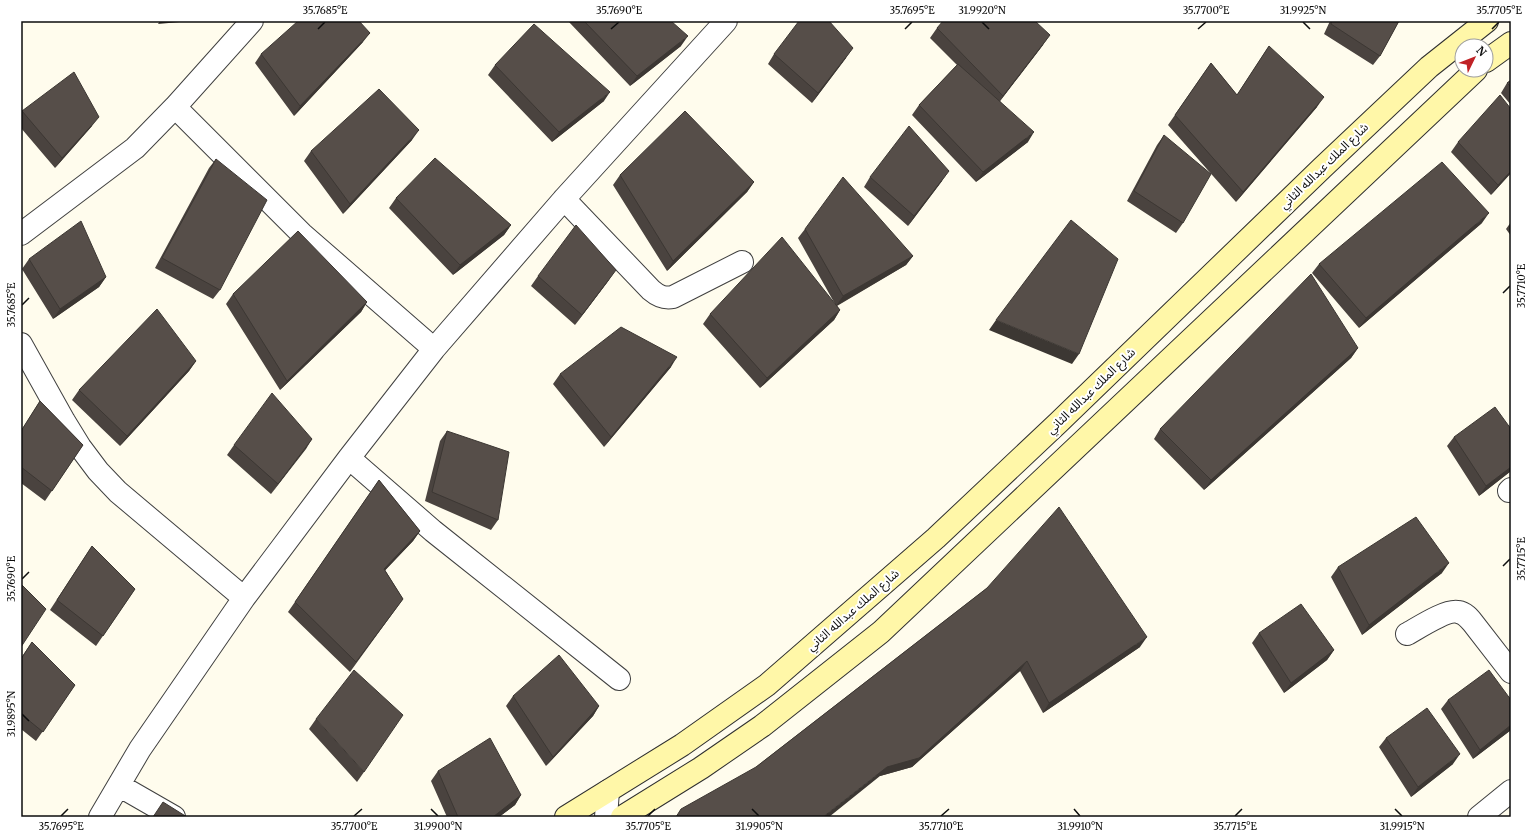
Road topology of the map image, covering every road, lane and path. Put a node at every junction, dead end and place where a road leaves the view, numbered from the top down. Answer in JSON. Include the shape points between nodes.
{"nodes":[{"id":1,"x":252,"y":21,"type":"edge"},
{"id":2,"x":726,"y":21,"type":"edge"},
{"id":3,"x":1487,"y":21,"type":"edge"},
{"id":4,"x":1511,"y":43,"type":"edge"},
{"id":5,"x":1494,"y":55,"type":"edge"},
{"id":6,"x":1468,"y":78,"type":"edge"},
{"id":7,"x":175,"y":108,"type":"junction"},
{"id":8,"x":564,"y":199,"type":"junction"},
{"id":9,"x":21,"y":234,"type":"edge"},
{"id":10,"x":742,"y":262,"type":"dead end"},
{"id":11,"x":21,"y":344,"type":"edge"},
{"id":12,"x":434,"y":349,"type":"junction"},
{"id":13,"x":349,"y":458,"type":"junction"},
{"id":14,"x":244,"y":598,"type":"junction"},
{"id":15,"x":1407,"y":634,"type":"dead end"},
{"id":16,"x":1511,"y":672,"type":"edge"},
{"id":17,"x":619,"y":679,"type":"dead end"},
{"id":18,"x":120,"y":786,"type":"junction"},
{"id":19,"x":608,"y":791,"type":"junction"},
{"id":20,"x":1511,"y":791,"type":"edge"},
{"id":21,"x":100,"y":817,"type":"edge"},
{"id":22,"x":174,"y":817,"type":"edge"},
{"id":23,"x":566,"y":817,"type":"edge"},
{"id":24,"x":606,"y":817,"type":"edge"},
{"id":25,"x":622,"y":817,"type":"edge"},
{"id":26,"x":1479,"y":817,"type":"edge"}],
"edges":[{"from":1,"to":7,"type":"street"},
{"from":2,"to":8,"type":"street"},
{"from":3,"to":19,"type":"main road","name":"شارع الملك عبدالله الثاني","via":[[1429,67],[936,538],[767,685],[682,745]]},
{"from":4,"to":5,"type":"main road"},
{"from":6,"to":25,"type":"main road","via":[[881,632],[762,726]]},
{"from":7,"to":9,"type":"street","via":[[135,148]]},
{"from":7,"to":12,"type":"street","via":[[302,234]]},
{"from":8,"to":10,"type":"street","via":[[657,295],[673,297]]},
{"from":8,"to":12,"type":"street"},
{"from":11,"to":14,"type":"street","via":[[64,421],[98,471],[118,492]]},
{"from":12,"to":13,"type":"street"},
{"from":13,"to":14,"type":"street"},
{"from":13,"to":17,"type":"street","via":[[433,531]]},
{"from":14,"to":18,"type":"street","via":[[140,749]]},
{"from":15,"to":16,"type":"street","via":[[1450,612],[1459,612],[1473,623]]},
{"from":18,"to":21,"type":"street"},
{"from":18,"to":22,"type":"street"},
{"from":19,"to":23,"type":"main road","name":"شارع الملك عبدالله الثاني"},
{"from":19,"to":24,"type":"street"},
{"from":20,"to":26,"type":"street"}]}
